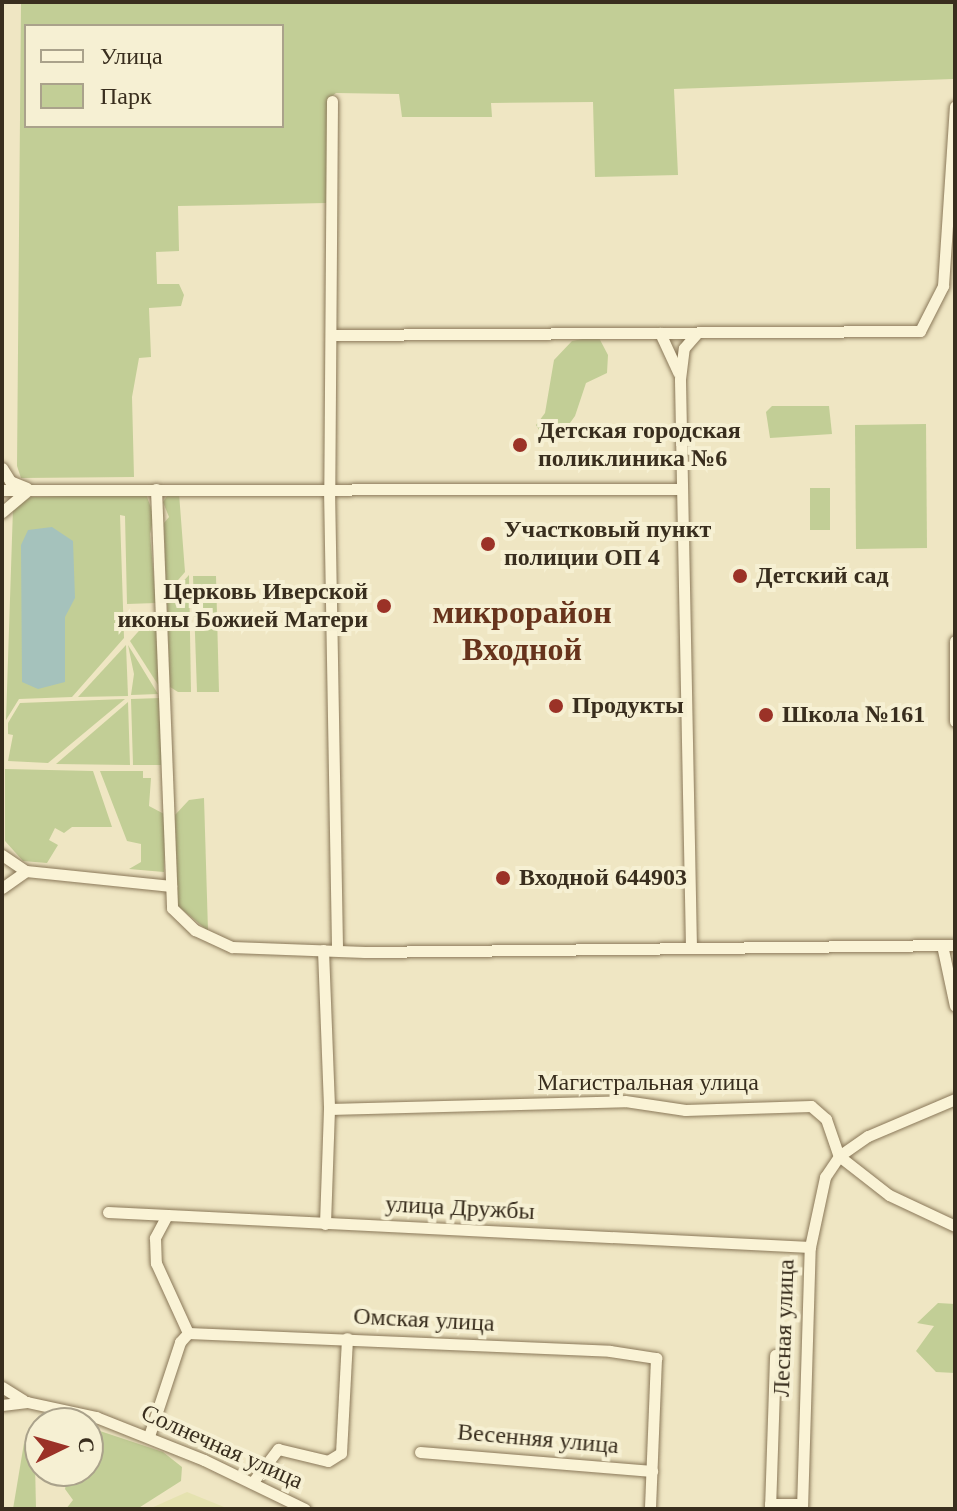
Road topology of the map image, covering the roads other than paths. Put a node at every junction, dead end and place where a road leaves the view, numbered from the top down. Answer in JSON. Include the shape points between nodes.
{"nodes":[{"id":1,"x":332,"y":101,"type":"dead end"},
{"id":2,"x":955,"y":106,"type":"edge"},
{"id":3,"x":660,"y":333,"type":"junction"},
{"id":4,"x":697,"y":333,"type":"junction"},
{"id":5,"x":331,"y":335,"type":"junction"},
{"id":6,"x":680,"y":379,"type":"junction"},
{"id":7,"x":2,"y":468,"type":"edge"},
{"id":8,"x":329,"y":488,"type":"junction"},
{"id":9,"x":156,"y":489,"type":"junction"},
{"id":10,"x":682,"y":489,"type":"junction"},
{"id":11,"x":2,"y":490,"type":"edge"},
{"id":12,"x":35,"y":490,"type":"junction"},
{"id":13,"x":2,"y":512,"type":"edge"},
{"id":14,"x":955,"y":641,"type":"edge"},
{"id":15,"x":955,"y":721,"type":"edge"},
{"id":16,"x":2,"y":855,"type":"edge"},
{"id":17,"x":26,"y":871,"type":"junction"},
{"id":18,"x":171,"y":886,"type":"junction"},
{"id":19,"x":2,"y":888,"type":"edge"},
{"id":20,"x":942,"y":945,"type":"junction"},
{"id":21,"x":955,"y":945,"type":"edge"},
{"id":22,"x":691,"y":948,"type":"junction"},
{"id":23,"x":323,"y":950,"type":"junction"},
{"id":24,"x":337,"y":950,"type":"junction"},
{"id":25,"x":955,"y":1006,"type":"edge"},
{"id":26,"x":955,"y":1099,"type":"edge"},
{"id":27,"x":329,"y":1109,"type":"junction"},
{"id":28,"x":839,"y":1156,"type":"junction"},
{"id":29,"x":108,"y":1212,"type":"dead end"},
{"id":30,"x":166,"y":1217,"type":"junction"},
{"id":31,"x":325,"y":1224,"type":"junction"},
{"id":32,"x":955,"y":1226,"type":"edge"},
{"id":33,"x":810,"y":1247,"type":"junction"},
{"id":34,"x":188,"y":1333,"type":"junction"},
{"id":35,"x":347,"y":1338,"type":"junction"},
{"id":36,"x":775,"y":1355,"type":"dead end"},
{"id":37,"x":2,"y":1387,"type":"edge"},
{"id":38,"x":27,"y":1402,"type":"junction"},
{"id":39,"x":2,"y":1405,"type":"edge"},
{"id":40,"x":149,"y":1436,"type":"junction"},
{"id":41,"x":420,"y":1452,"type":"dead end"},
{"id":42,"x":652,"y":1471,"type":"junction"},
{"id":43,"x":252,"y":1483,"type":"junction"},
{"id":44,"x":802,"y":1506,"type":"edge"},
{"id":45,"x":770,"y":1507,"type":"edge"},
{"id":46,"x":305,"y":1509,"type":"edge"},
{"id":47,"x":650,"y":1509,"type":"edge"}],
"edges":[{"from":1,"to":5,"type":"street"},
{"from":2,"to":4,"type":"street","via":[[943,286],[920,331]]},
{"from":3,"to":4,"type":"street"},
{"from":3,"to":5,"type":"street"},
{"from":3,"to":6,"type":"street"},
{"from":4,"to":6,"type":"street","via":[[684,348]]},
{"from":5,"to":8,"type":"street"},
{"from":6,"to":10,"type":"street"},
{"from":7,"to":12,"type":"street","via":[[10,481]]},
{"from":8,"to":9,"type":"street"},
{"from":8,"to":10,"type":"street"},
{"from":8,"to":24,"type":"street"},
{"from":9,"to":12,"type":"street"},
{"from":9,"to":18,"type":"street"},
{"from":10,"to":22,"type":"street"},
{"from":11,"to":12,"type":"street"},
{"from":12,"to":13,"type":"street","via":[[11,501]]},
{"from":14,"to":15,"type":"street"},
{"from":16,"to":17,"type":"street"},
{"from":17,"to":18,"type":"street"},
{"from":17,"to":19,"type":"street"},
{"from":18,"to":23,"type":"street","via":[[180,920],[221,944]]},
{"from":20,"to":21,"type":"street"},
{"from":20,"to":22,"type":"street"},
{"from":20,"to":25,"type":"street"},
{"from":22,"to":24,"type":"street"},
{"from":23,"to":24,"type":"street"},
{"from":23,"to":27,"type":"street"},
{"from":26,"to":28,"type":"street","via":[[893,1122]]},
{"from":27,"to":28,"type":"street","name":"Магистральная улица","via":[[625,1101],[685,1110],[811,1106],[826,1119]]},
{"from":27,"to":31,"type":"street"},
{"from":28,"to":32,"type":"street","via":[[889,1195]]},
{"from":28,"to":33,"type":"street","name":"Лесная улица","via":[[815,1206]]},
{"from":29,"to":30,"type":"street","name":"улица Дружбы"},
{"from":30,"to":31,"type":"street","name":"улица Дружбы"},
{"from":30,"to":34,"type":"street","via":[[155,1238],[156,1263]]},
{"from":31,"to":33,"type":"street","name":"улица Дружбы"},
{"from":33,"to":44,"type":"street","name":"Лесная улица"},
{"from":34,"to":35,"type":"street","name":"Омская улица"},
{"from":34,"to":40,"type":"street","via":[[180,1342]]},
{"from":35,"to":42,"type":"street","name":"Омская улица","via":[[656,1358]]},
{"from":35,"to":43,"type":"street","via":[[341,1453],[328,1461],[278,1449]]},
{"from":36,"to":45,"type":"street"},
{"from":37,"to":38,"type":"street"},
{"from":38,"to":39,"type":"street"},
{"from":38,"to":40,"type":"street","name":"Солнечная улица"},
{"from":40,"to":43,"type":"street","name":"Солнечная улица"},
{"from":41,"to":42,"type":"street","name":"Весенняя улица"},
{"from":42,"to":47,"type":"street"},
{"from":43,"to":46,"type":"street","name":"Солнечная улица"},
{"from":44,"to":45,"type":"street"}]}
